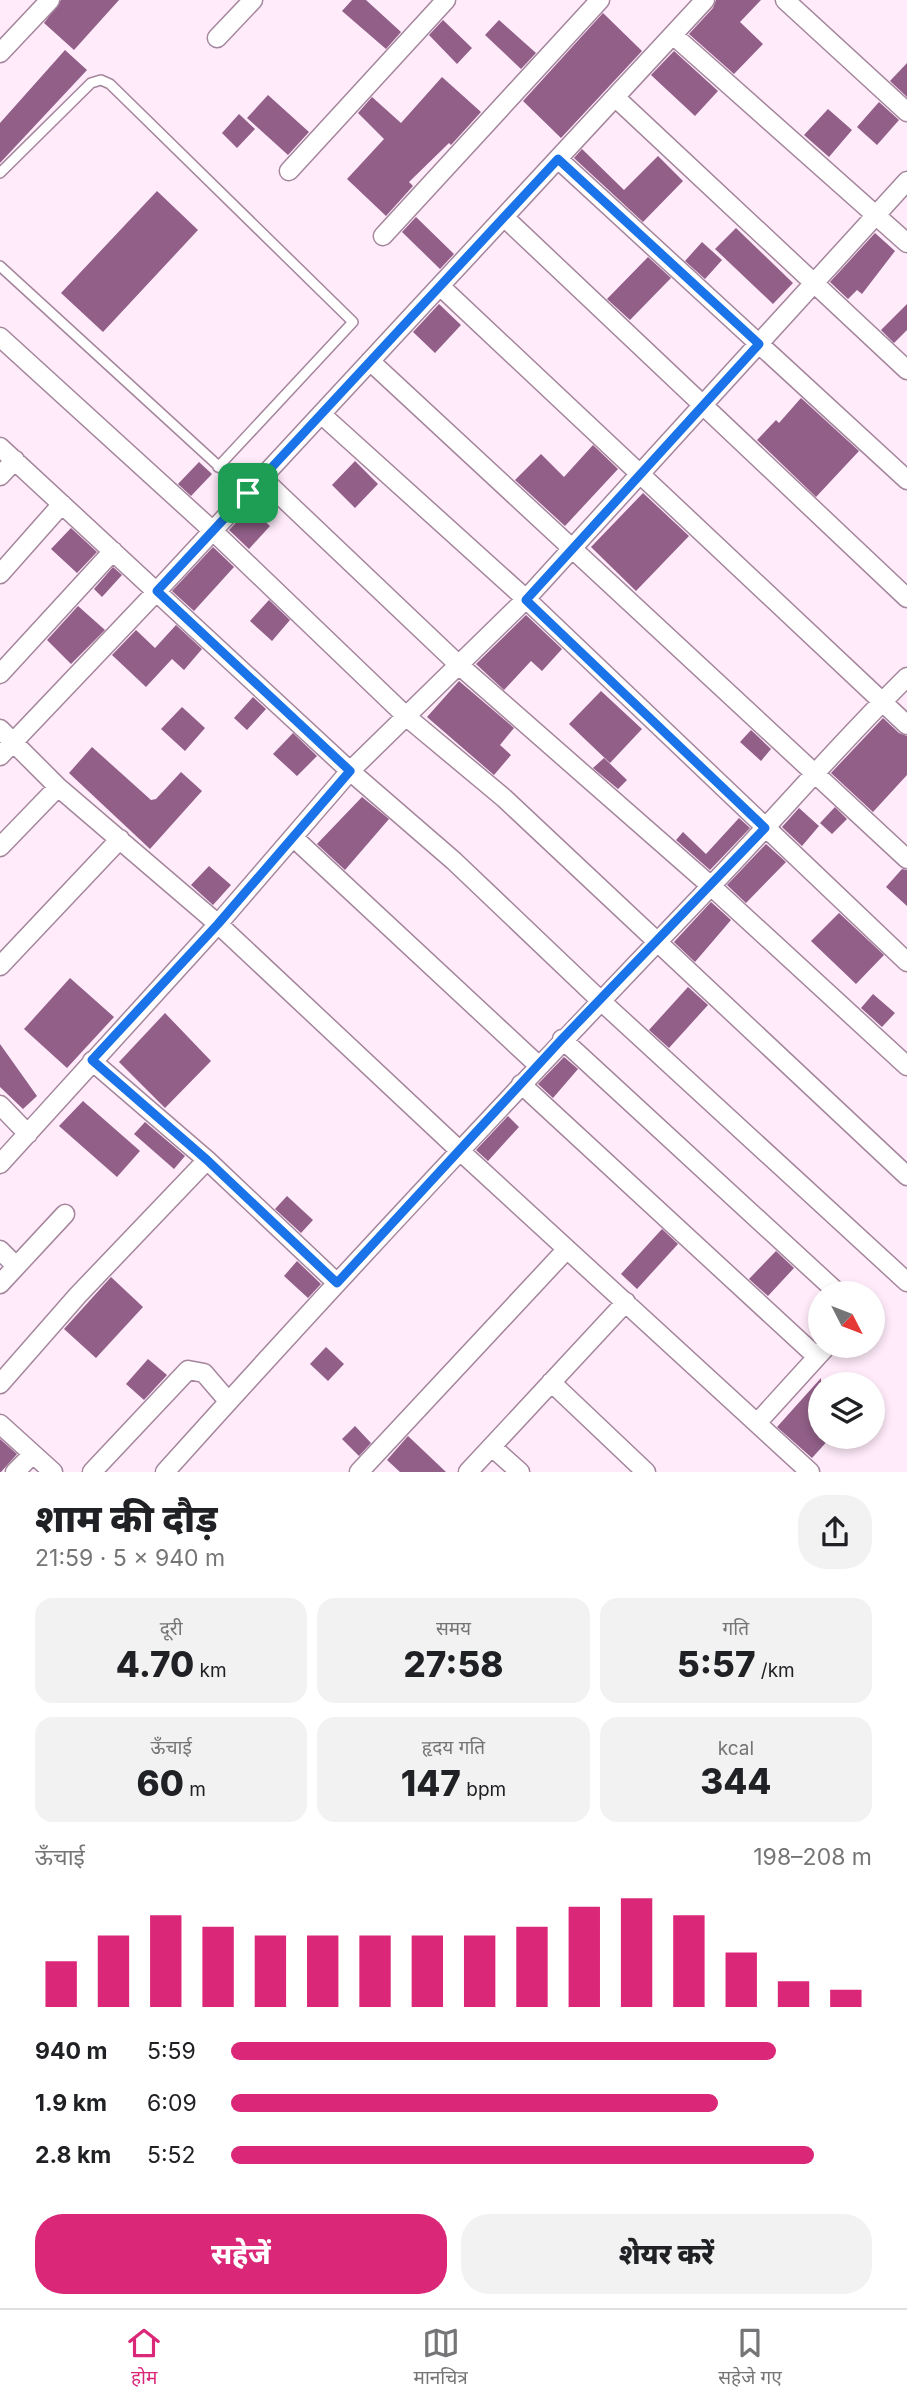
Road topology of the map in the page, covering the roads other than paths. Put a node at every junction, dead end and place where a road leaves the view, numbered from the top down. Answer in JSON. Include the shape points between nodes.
{"nodes":[{"id":1,"x":50,"y":0,"type":"edge"},
{"id":2,"x":253,"y":0,"type":"edge"},
{"id":3,"x":446,"y":0,"type":"edge"},
{"id":4,"x":600,"y":0,"type":"edge"},
{"id":5,"x":705,"y":0,"type":"edge"},
{"id":6,"x":785,"y":0,"type":"edge"},
{"id":7,"x":673,"y":35,"type":"junction"},
{"id":8,"x":217,"y":38,"type":"dead end"},
{"id":9,"x":0,"y":53,"type":"edge"},
{"id":10,"x":615,"y":97,"type":"junction"},
{"id":11,"x":907,"y":112,"type":"edge"},
{"id":12,"x":558,"y":159,"type":"junction"},
{"id":13,"x":289,"y":171,"type":"dead end"},
{"id":14,"x":0,"y":173,"type":"edge"},
{"id":15,"x":907,"y":181,"type":"edge"},
{"id":16,"x":876,"y":215,"type":"junction"},
{"id":17,"x":504,"y":217,"type":"junction"},
{"id":18,"x":383,"y":236,"type":"dead end"},
{"id":19,"x":907,"y":243,"type":"edge"},
{"id":20,"x":0,"y":266,"type":"edge"},
{"id":21,"x":814,"y":283,"type":"junction"},
{"id":22,"x":440,"y":286,"type":"junction"},
{"id":23,"x":0,"y":337,"type":"edge"},
{"id":24,"x":759,"y":344,"type":"junction"},
{"id":25,"x":370,"y":361,"type":"junction"},
{"id":26,"x":907,"y":370,"type":"edge"},
{"id":27,"x":704,"y":404,"type":"junction"},
{"id":28,"x":321,"y":414,"type":"junction"},
{"id":29,"x":0,"y":447,"type":"edge"},
{"id":30,"x":15,"y":460,"type":"junction"},
{"id":31,"x":218,"y":467,"type":"junction"},
{"id":32,"x":640,"y":475,"type":"junction"},
{"id":33,"x":0,"y":476,"type":"edge"},
{"id":34,"x":262,"y":478,"type":"junction"},
{"id":35,"x":907,"y":480,"type":"edge"},
{"id":36,"x":248,"y":493,"type":"junction"},
{"id":37,"x":62,"y":504,"type":"junction"},
{"id":38,"x":213,"y":531,"type":"junction"},
{"id":39,"x":572,"y":548,"type":"junction"},
{"id":40,"x":113,"y":551,"type":"junction"},
{"id":41,"x":0,"y":574,"type":"edge"},
{"id":42,"x":157,"y":591,"type":"junction"},
{"id":43,"x":907,"y":598,"type":"edge"},
{"id":44,"x":526,"y":600,"type":"junction"},
{"id":45,"x":460,"y":666,"type":"junction"},
{"id":46,"x":0,"y":674,"type":"edge"},
{"id":47,"x":907,"y":677,"type":"edge"},
{"id":48,"x":882,"y":702,"type":"junction"},
{"id":49,"x":408,"y":718,"type":"junction"},
{"id":50,"x":907,"y":725,"type":"edge"},
{"id":51,"x":0,"y":729,"type":"edge"},
{"id":52,"x":14,"y":742,"type":"junction"},
{"id":53,"x":0,"y":756,"type":"edge"},
{"id":54,"x":350,"y":771,"type":"junction"},
{"id":55,"x":813,"y":772,"type":"junction"},
{"id":56,"x":58,"y":787,"type":"junction"},
{"id":57,"x":765,"y":828,"type":"junction"},
{"id":58,"x":294,"y":838,"type":"junction"},
{"id":59,"x":120,"y":839,"type":"junction"},
{"id":60,"x":0,"y":847,"type":"edge"},
{"id":61,"x":907,"y":859,"type":"edge"},
{"id":62,"x":711,"y":886,"type":"junction"},
{"id":63,"x":218,"y":924,"type":"junction"},
{"id":64,"x":657,"y":942,"type":"junction"},
{"id":65,"x":907,"y":962,"type":"edge"},
{"id":66,"x":0,"y":966,"type":"edge"},
{"id":67,"x":601,"y":1001,"type":"junction"},
{"id":68,"x":562,"y":1039,"type":"junction"},
{"id":69,"x":92,"y":1060,"type":"junction"},
{"id":70,"x":538,"y":1065,"type":"junction"},
{"id":71,"x":907,"y":1066,"type":"edge"},
{"id":72,"x":520,"y":1084,"type":"junction"},
{"id":73,"x":0,"y":1105,"type":"edge"},
{"id":74,"x":29,"y":1134,"type":"junction"},
{"id":75,"x":459,"y":1150,"type":"junction"},
{"id":76,"x":207,"y":1160,"type":"junction"},
{"id":77,"x":0,"y":1164,"type":"edge"},
{"id":78,"x":907,"y":1176,"type":"edge"},
{"id":79,"x":65,"y":1214,"type":"dead end"},
{"id":80,"x":567,"y":1249,"type":"junction"},
{"id":81,"x":0,"y":1250,"type":"edge"},
{"id":82,"x":16,"y":1266,"type":"junction"},
{"id":83,"x":825,"y":1281,"type":"edge"},
{"id":84,"x":907,"y":1282,"type":"edge"},
{"id":85,"x":337,"y":1283,"type":"junction"},
{"id":86,"x":0,"y":1284,"type":"edge"},
{"id":87,"x":626,"y":1302,"type":"junction"},
{"id":88,"x":808,"y":1339,"type":"edge"},
{"id":89,"x":816,"y":1358,"type":"edge"},
{"id":90,"x":551,"y":1382,"type":"junction"},
{"id":91,"x":0,"y":1384,"type":"edge"},
{"id":92,"x":228,"y":1401,"type":"junction"},
{"id":93,"x":757,"y":1423,"type":"junction"},
{"id":94,"x":0,"y":1424,"type":"edge"},
{"id":95,"x":492,"y":1447,"type":"junction"},
{"id":96,"x":33,"y":1454,"type":"junction"},
{"id":97,"x":15,"y":1472,"type":"edge"},
{"id":98,"x":53,"y":1472,"type":"edge"},
{"id":99,"x":92,"y":1472,"type":"edge"},
{"id":100,"x":165,"y":1472,"type":"edge"},
{"id":101,"x":359,"y":1472,"type":"edge"},
{"id":102,"x":468,"y":1472,"type":"edge"},
{"id":103,"x":520,"y":1472,"type":"edge"},
{"id":104,"x":646,"y":1472,"type":"edge"},
{"id":105,"x":810,"y":1472,"type":"edge"}],
"edges":[{"from":1,"to":9,"type":"street"},
{"from":2,"to":8,"type":"street"},
{"from":3,"to":13,"type":"street"},
{"from":4,"to":18,"type":"street"},
{"from":5,"to":7,"type":"street"},
{"from":6,"to":11,"type":"street"},
{"from":7,"to":10,"type":"street"},
{"from":7,"to":16,"type":"street"},
{"from":10,"to":12,"type":"street"},
{"from":10,"to":21,"type":"street"},
{"from":12,"to":17,"type":"street"},
{"from":12,"to":24,"type":"street"},
{"from":14,"to":31,"type":"lane","via":[[92,83],[102,80],[353,322]]},
{"from":15,"to":16,"type":"street"},
{"from":16,"to":19,"type":"street"},
{"from":16,"to":21,"type":"street"},
{"from":17,"to":22,"type":"street"},
{"from":17,"to":27,"type":"street"},
{"from":20,"to":31,"type":"lane"},
{"from":21,"to":24,"type":"street"},
{"from":21,"to":26,"type":"street"},
{"from":22,"to":25,"type":"street"},
{"from":22,"to":32,"type":"street"},
{"from":23,"to":38,"type":"street"},
{"from":24,"to":27,"type":"street"},
{"from":24,"to":35,"type":"street"},
{"from":25,"to":28,"type":"street"},
{"from":25,"to":39,"type":"street"},
{"from":27,"to":32,"type":"street"},
{"from":27,"to":43,"type":"street"},
{"from":28,"to":34,"type":"street"},
{"from":28,"to":44,"type":"street"},
{"from":29,"to":30,"type":"street"},
{"from":30,"to":33,"type":"street"},
{"from":30,"to":37,"type":"street"},
{"from":31,"to":36,"type":"lane"},
{"from":32,"to":39,"type":"street"},
{"from":32,"to":48,"type":"street"},
{"from":34,"to":36,"type":"street"},
{"from":34,"to":45,"type":"street"},
{"from":36,"to":38,"type":"street"},
{"from":37,"to":40,"type":"street"},
{"from":37,"to":41,"type":"street"},
{"from":38,"to":42,"type":"street"},
{"from":38,"to":49,"type":"street"},
{"from":39,"to":44,"type":"street"},
{"from":39,"to":55,"type":"street"},
{"from":40,"to":42,"type":"street"},
{"from":40,"to":46,"type":"street"},
{"from":42,"to":52,"type":"street"},
{"from":42,"to":54,"type":"street"},
{"from":44,"to":45,"type":"street"},
{"from":44,"to":57,"type":"street"},
{"from":45,"to":49,"type":"street"},
{"from":45,"to":62,"type":"street"},
{"from":47,"to":48,"type":"street"},
{"from":48,"to":50,"type":"street"},
{"from":48,"to":55,"type":"street"},
{"from":49,"to":54,"type":"street"},
{"from":49,"to":64,"type":"street","via":[[504,798]]},
{"from":51,"to":52,"type":"street"},
{"from":52,"to":53,"type":"street"},
{"from":52,"to":56,"type":"street"},
{"from":54,"to":58,"type":"street"},
{"from":54,"to":67,"type":"street","via":[[454,861]]},
{"from":55,"to":57,"type":"street"},
{"from":55,"to":61,"type":"street"},
{"from":56,"to":59,"type":"street"},
{"from":56,"to":60,"type":"street"},
{"from":57,"to":62,"type":"street"},
{"from":57,"to":65,"type":"street"},
{"from":58,"to":63,"type":"street"},
{"from":58,"to":70,"type":"street"},
{"from":59,"to":63,"type":"street"},
{"from":59,"to":66,"type":"street"},
{"from":62,"to":64,"type":"street"},
{"from":62,"to":71,"type":"street"},
{"from":63,"to":69,"type":"street"},
{"from":63,"to":75,"type":"street"},
{"from":64,"to":67,"type":"street"},
{"from":64,"to":78,"type":"street"},
{"from":67,"to":68,"type":"street"},
{"from":67,"to":84,"type":"street"},
{"from":68,"to":70,"type":"street"},
{"from":68,"to":83,"type":"street"},
{"from":69,"to":74,"type":"street"},
{"from":69,"to":76,"type":"street"},
{"from":70,"to":72,"type":"street"},
{"from":72,"to":75,"type":"street"},
{"from":72,"to":88,"type":"street"},
{"from":73,"to":74,"type":"street"},
{"from":74,"to":77,"type":"street"},
{"from":75,"to":80,"type":"street"},
{"from":75,"to":85,"type":"street"},
{"from":76,"to":85,"type":"street"},
{"from":76,"to":91,"type":"street"},
{"from":79,"to":82,"type":"street"},
{"from":80,"to":87,"type":"street"},
{"from":80,"to":101,"type":"street"},
{"from":81,"to":82,"type":"street"},
{"from":82,"to":86,"type":"street"},
{"from":85,"to":92,"type":"street"},
{"from":87,"to":90,"type":"street"},
{"from":87,"to":93,"type":"street"},
{"from":89,"to":93,"type":"street"},
{"from":90,"to":95,"type":"street"},
{"from":90,"to":104,"type":"street"},
{"from":92,"to":99,"type":"street","via":[[204,1373],[188,1370]]},
{"from":92,"to":100,"type":"street"},
{"from":93,"to":105,"type":"street"},
{"from":94,"to":96,"type":"street"},
{"from":95,"to":102,"type":"street"},
{"from":95,"to":103,"type":"street"},
{"from":96,"to":97,"type":"street"},
{"from":96,"to":98,"type":"street"}]}
